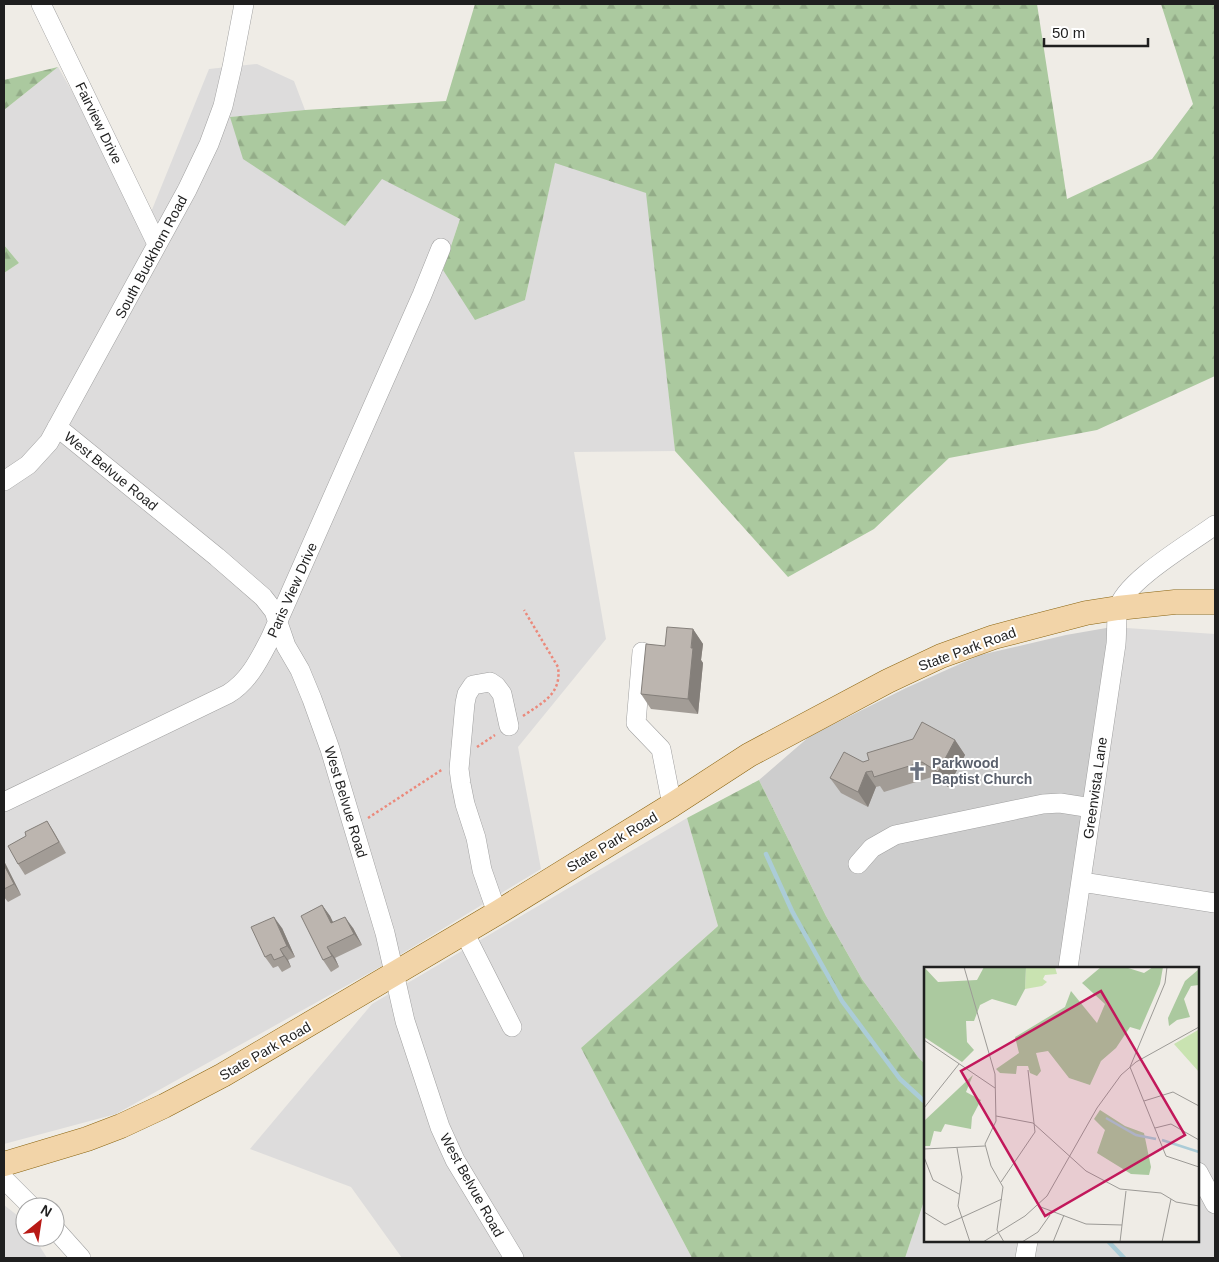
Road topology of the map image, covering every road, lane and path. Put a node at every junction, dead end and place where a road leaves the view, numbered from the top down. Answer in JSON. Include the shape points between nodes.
{"nodes":[{"id":1,"x":41,"y":4,"type":"edge"},
{"id":2,"x":244,"y":4,"type":"edge"},
{"id":3,"x":157,"y":244,"type":"junction"},
{"id":4,"x":441,"y":248,"type":"dead end"},
{"id":5,"x":57,"y":427,"type":"junction"},
{"id":6,"x":4,"y":481,"type":"edge"},
{"id":7,"x":1215,"y":525,"type":"edge"},
{"id":8,"x":1215,"y":602,"type":"edge"},
{"id":9,"x":1118,"y":608,"type":"junction"},
{"id":10,"x":278,"y":620,"type":"junction"},
{"id":11,"x":642,"y":652,"type":"dead end"},
{"id":12,"x":508,"y":726,"type":"dead end"},
{"id":13,"x":4,"y":802,"type":"edge"},
{"id":14,"x":672,"y":805,"type":"junction"},
{"id":15,"x":1092,"y":808,"type":"junction"},
{"id":16,"x":858,"y":864,"type":"dead end"},
{"id":17,"x":1082,"y":882,"type":"junction"},
{"id":18,"x":1215,"y":904,"type":"edge"},
{"id":19,"x":496,"y":912,"type":"junction"},
{"id":20,"x":464,"y":932,"type":"junction"},
{"id":21,"x":1068,"y":967,"type":"edge"},
{"id":22,"x":394,"y":974,"type":"junction"},
{"id":23,"x":512,"y":1027,"type":"dead end"},
{"id":24,"x":4,"y":1164,"type":"edge"},
{"id":25,"x":1199,"y":1174,"type":"edge"},
{"id":26,"x":4,"y":1179,"type":"edge"},
{"id":27,"x":22,"y":1197,"type":"edge"},
{"id":28,"x":1215,"y":1204,"type":"edge"},
{"id":29,"x":65,"y":1240,"type":"edge"},
{"id":30,"x":1028,"y":1242,"type":"edge"},
{"id":31,"x":81,"y":1258,"type":"edge"},
{"id":32,"x":514,"y":1258,"type":"edge"},
{"id":33,"x":1025,"y":1258,"type":"edge"}],
"edges":[{"from":1,"to":3,"type":"street","name":"Fairview Drive"},
{"from":2,"to":3,"type":"street","name":"South Buckhorn Road","via":[[232,67],[209,144]]},
{"from":3,"to":5,"type":"street","name":"South Buckhorn Road"},
{"from":4,"to":10,"type":"street","name":"Paris View Drive"},
{"from":5,"to":6,"type":"street","name":"South Buckhorn Road","via":[[34,460]]},
{"from":5,"to":10,"type":"street","name":"West Belvue Road","via":[[263,597]]},
{"from":7,"to":9,"type":"street","via":[[1139,579]]},
{"from":8,"to":9,"type":"main road","name":"State Park Road"},
{"from":9,"to":14,"type":"main road","name":"State Park Road","via":[[1027,628],[941,656],[749,755]]},
{"from":9,"to":15,"type":"street","name":"Greenvista Lane","via":[[1116,644]]},
{"from":10,"to":13,"type":"street","name":"Paris View Drive","via":[[250,675],[236,689]]},
{"from":10,"to":22,"type":"street","name":"West Belvue Road","via":[[330,749],[385,933]]},
{"from":11,"to":14,"type":"street","via":[[636,723],[661,749]]},
{"from":12,"to":19,"type":"street","via":[[500,690],[490,682],[474,685],[465,703],[459,769],[463,795]]},
{"from":14,"to":19,"type":"main road","name":"State Park Road"},
{"from":15,"to":16,"type":"street","via":[[1043,804],[895,835],[872,848]]},
{"from":15,"to":17,"type":"street","name":"Greenvista Lane"},
{"from":17,"to":18,"type":"street"},
{"from":17,"to":21,"type":"street","name":"Greenvista Lane"},
{"from":19,"to":20,"type":"main road","name":"State Park Road"},
{"from":20,"to":22,"type":"main road","name":"State Park Road"},
{"from":20,"to":23,"type":"street"},
{"from":22,"to":24,"type":"main road","name":"State Park Road","via":[[164,1106],[87,1139]]},
{"from":22,"to":32,"type":"street","name":"West Belvue Road","via":[[405,1021],[440,1127],[455,1160]]},
{"from":25,"to":28,"type":"street"},
{"from":26,"to":27,"type":"street"},
{"from":29,"to":31,"type":"street"},
{"from":30,"to":33,"type":"street"}]}
